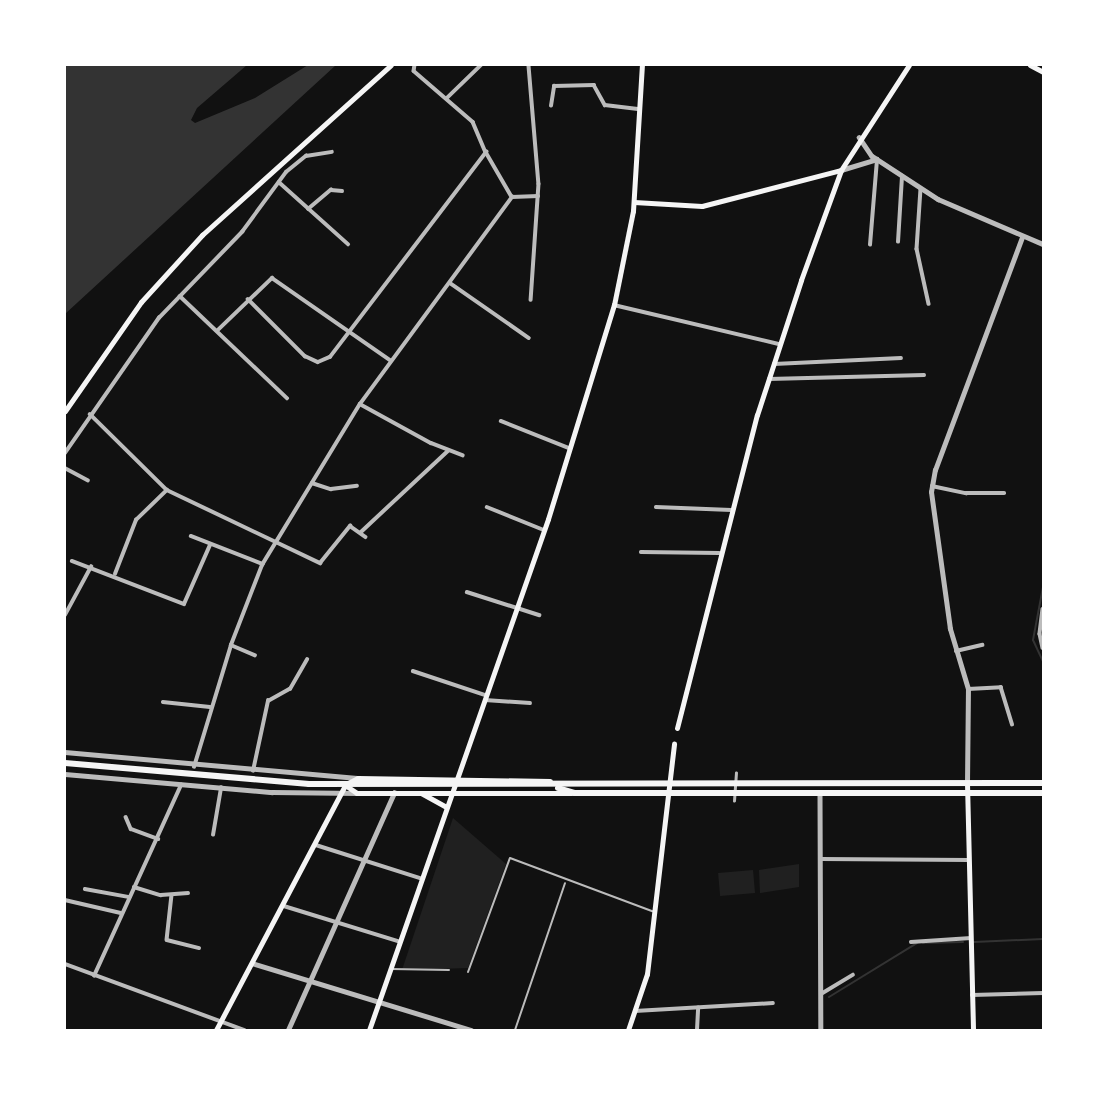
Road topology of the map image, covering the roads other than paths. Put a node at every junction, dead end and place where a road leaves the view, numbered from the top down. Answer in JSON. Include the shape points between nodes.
{"nodes":[{"id":1,"x":391,"y":65,"type":"edge"},
{"id":2,"x":415,"y":65,"type":"edge"},
{"id":3,"x":481,"y":65,"type":"edge"},
{"id":4,"x":642,"y":65,"type":"edge"},
{"id":5,"x":909,"y":65,"type":"edge"},
{"id":6,"x":1030,"y":65,"type":"edge"},
{"id":7,"x":529,"y":66,"type":"edge"},
{"id":8,"x":1043,"y":72,"type":"edge"},
{"id":9,"x":447,"y":98,"type":"junction"},
{"id":10,"x":551,"y":106,"type":"dead end"},
{"id":11,"x":640,"y":108,"type":"junction"},
{"id":12,"x":859,"y":137,"type":"junction"},
{"id":13,"x":332,"y":152,"type":"dead end"},
{"id":14,"x":486,"y":152,"type":"junction"},
{"id":15,"x":877,"y":159,"type":"junction"},
{"id":16,"x":841,"y":170,"type":"junction"},
{"id":17,"x":902,"y":176,"type":"junction"},
{"id":18,"x":279,"y":182,"type":"junction"},
{"id":19,"x":921,"y":188,"type":"junction"},
{"id":20,"x":342,"y":191,"type":"dead end"},
{"id":21,"x":538,"y":196,"type":"junction"},
{"id":22,"x":512,"y":197,"type":"junction"},
{"id":23,"x":634,"y":202,"type":"junction"},
{"id":24,"x":308,"y":209,"type":"junction"},
{"id":25,"x":1022,"y":237,"type":"junction"},
{"id":26,"x":898,"y":242,"type":"dead end"},
{"id":27,"x":348,"y":244,"type":"dead end"},
{"id":28,"x":1043,"y":244,"type":"edge"},
{"id":29,"x":870,"y":245,"type":"dead end"},
{"id":30,"x":450,"y":283,"type":"junction"},
{"id":31,"x":180,"y":296,"type":"junction"},
{"id":32,"x":248,"y":299,"type":"junction"},
{"id":33,"x":531,"y":300,"type":"dead end"},
{"id":34,"x":929,"y":304,"type":"dead end"},
{"id":35,"x":614,"y":305,"type":"junction"},
{"id":36,"x":218,"y":330,"type":"junction"},
{"id":37,"x":348,"y":330,"type":"junction"},
{"id":38,"x":530,"y":338,"type":"dead end"},
{"id":39,"x":779,"y":344,"type":"junction"},
{"id":40,"x":901,"y":358,"type":"dead end"},
{"id":41,"x":390,"y":360,"type":"junction"},
{"id":42,"x":773,"y":364,"type":"junction"},
{"id":43,"x":924,"y":375,"type":"dead end"},
{"id":44,"x":768,"y":379,"type":"junction"},
{"id":45,"x":287,"y":398,"type":"dead end"},
{"id":46,"x":360,"y":404,"type":"junction"},
{"id":47,"x":65,"y":411,"type":"edge"},
{"id":48,"x":90,"y":414,"type":"junction"},
{"id":49,"x":501,"y":421,"type":"dead end"},
{"id":50,"x":571,"y":449,"type":"junction"},
{"id":51,"x":448,"y":451,"type":"junction"},
{"id":52,"x":65,"y":453,"type":"edge"},
{"id":53,"x":463,"y":455,"type":"dead end"},
{"id":54,"x":65,"y":468,"type":"edge"},
{"id":55,"x":88,"y":481,"type":"dead end"},
{"id":56,"x":312,"y":484,"type":"junction"},
{"id":57,"x":357,"y":486,"type":"dead end"},
{"id":58,"x":932,"y":486,"type":"junction"},
{"id":59,"x":167,"y":490,"type":"junction"},
{"id":60,"x":1004,"y":493,"type":"dead end"},
{"id":61,"x":487,"y":507,"type":"dead end"},
{"id":62,"x":656,"y":507,"type":"dead end"},
{"id":63,"x":731,"y":510,"type":"junction"},
{"id":64,"x":544,"y":530,"type":"junction"},
{"id":65,"x":361,"y":532,"type":"junction"},
{"id":66,"x":191,"y":536,"type":"dead end"},
{"id":67,"x":366,"y":537,"type":"dead end"},
{"id":68,"x":275,"y":542,"type":"junction"},
{"id":69,"x":210,"y":545,"type":"junction"},
{"id":70,"x":641,"y":552,"type":"dead end"},
{"id":71,"x":719,"y":552,"type":"junction"},
{"id":72,"x":72,"y":561,"type":"dead end"},
{"id":73,"x":263,"y":564,"type":"junction"},
{"id":74,"x":91,"y":567,"type":"junction"},
{"id":75,"x":115,"y":574,"type":"junction"},
{"id":76,"x":467,"y":592,"type":"dead end"},
{"id":77,"x":517,"y":607,"type":"junction"},
{"id":78,"x":1043,"y":609,"type":"edge"},
{"id":79,"x":65,"y":615,"type":"edge"},
{"id":80,"x":539,"y":615,"type":"dead end"},
{"id":81,"x":231,"y":645,"type":"junction"},
{"id":82,"x":982,"y":645,"type":"dead end"},
{"id":83,"x":1043,"y":648,"type":"edge"},
{"id":84,"x":956,"y":651,"type":"junction"},
{"id":85,"x":255,"y":655,"type":"dead end"},
{"id":86,"x":307,"y":659,"type":"dead end"},
{"id":87,"x":413,"y":671,"type":"dead end"},
{"id":88,"x":968,"y":689,"type":"junction"},
{"id":89,"x":484,"y":698,"type":"junction"},
{"id":90,"x":163,"y":702,"type":"dead end"},
{"id":91,"x":530,"y":704,"type":"dead end"},
{"id":92,"x":211,"y":708,"type":"junction"},
{"id":93,"x":1012,"y":724,"type":"dead end"},
{"id":94,"x":677,"y":728,"type":"dead end"},
{"id":95,"x":674,"y":744,"type":"dead end"},
{"id":96,"x":65,"y":752,"type":"edge"},
{"id":97,"x":66,"y":763,"type":"edge"},
{"id":98,"x":194,"y":766,"type":"junction"},
{"id":99,"x":253,"y":771,"type":"junction"},
{"id":100,"x":736,"y":773,"type":"dead end"},
{"id":101,"x":65,"y":774,"type":"edge"},
{"id":102,"x":358,"y":778,"type":"junction"},
{"id":103,"x":456,"y":779,"type":"junction"},
{"id":104,"x":574,"y":781,"type":"junction"},
{"id":105,"x":667,"y":782,"type":"junction"},
{"id":106,"x":967,"y":783,"type":"junction"},
{"id":107,"x":1043,"y":783,"type":"edge"},
{"id":108,"x":181,"y":785,"type":"junction"},
{"id":109,"x":345,"y":785,"type":"junction"},
{"id":110,"x":556,"y":787,"type":"junction"},
{"id":111,"x":221,"y":788,"type":"junction"},
{"id":112,"x":341,"y":793,"type":"junction"},
{"id":113,"x":357,"y":793,"type":"junction"},
{"id":114,"x":394,"y":793,"type":"junction"},
{"id":115,"x":420,"y":793,"type":"junction"},
{"id":116,"x":451,"y":793,"type":"junction"},
{"id":117,"x":574,"y":793,"type":"junction"},
{"id":118,"x":667,"y":793,"type":"junction"},
{"id":119,"x":820,"y":793,"type":"junction"},
{"id":120,"x":967,"y":793,"type":"junction"},
{"id":121,"x":1043,"y":793,"type":"edge"},
{"id":122,"x":734,"y":801,"type":"dead end"},
{"id":123,"x":446,"y":807,"type":"junction"},
{"id":124,"x":126,"y":817,"type":"dead end"},
{"id":125,"x":213,"y":835,"type":"dead end"},
{"id":126,"x":158,"y":839,"type":"junction"},
{"id":127,"x":316,"y":845,"type":"junction"},
{"id":128,"x":820,"y":859,"type":"junction"},
{"id":129,"x":364,"y":860,"type":"junction"},
{"id":130,"x":969,"y":860,"type":"junction"},
{"id":131,"x":420,"y":878,"type":"junction"},
{"id":132,"x":565,"y":882,"type":"junction"},
{"id":133,"x":134,"y":887,"type":"junction"},
{"id":134,"x":85,"y":889,"type":"dead end"},
{"id":135,"x":188,"y":893,"type":"dead end"},
{"id":136,"x":172,"y":895,"type":"junction"},
{"id":137,"x":129,"y":897,"type":"junction"},
{"id":138,"x":65,"y":900,"type":"edge"},
{"id":139,"x":284,"y":906,"type":"junction"},
{"id":140,"x":653,"y":911,"type":"junction"},
{"id":141,"x":121,"y":913,"type":"junction"},
{"id":142,"x":336,"y":922,"type":"junction"},
{"id":143,"x":971,"y":938,"type":"junction"},
{"id":144,"x":398,"y":941,"type":"junction"},
{"id":145,"x":911,"y":942,"type":"dead end"},
{"id":146,"x":199,"y":948,"type":"dead end"},
{"id":147,"x":252,"y":962,"type":"junction"},
{"id":148,"x":65,"y":964,"type":"edge"},
{"id":149,"x":390,"y":969,"type":"junction"},
{"id":150,"x":449,"y":970,"type":"dead end"},
{"id":151,"x":468,"y":972,"type":"dead end"},
{"id":152,"x":853,"y":975,"type":"dead end"},
{"id":153,"x":94,"y":976,"type":"junction"},
{"id":154,"x":310,"y":982,"type":"junction"},
{"id":155,"x":1043,"y":993,"type":"edge"},
{"id":156,"x":821,"y":994,"type":"junction"},
{"id":157,"x":972,"y":995,"type":"junction"},
{"id":158,"x":378,"y":1002,"type":"junction"},
{"id":159,"x":773,"y":1003,"type":"dead end"},
{"id":160,"x":698,"y":1008,"type":"junction"},
{"id":161,"x":635,"y":1012,"type":"junction"},
{"id":162,"x":220,"y":1022,"type":"junction"},
{"id":163,"x":216,"y":1030,"type":"edge"},
{"id":164,"x":244,"y":1030,"type":"edge"},
{"id":165,"x":288,"y":1030,"type":"edge"},
{"id":166,"x":369,"y":1030,"type":"edge"},
{"id":167,"x":471,"y":1030,"type":"edge"},
{"id":168,"x":515,"y":1030,"type":"edge"},
{"id":169,"x":628,"y":1030,"type":"edge"},
{"id":170,"x":697,"y":1030,"type":"edge"},
{"id":171,"x":821,"y":1030,"type":"edge"},
{"id":172,"x":973,"y":1030,"type":"edge"}],
"edges":[{"from":1,"to":47,"type":"main road","via":[[202,235],[141,302]]},
{"from":2,"to":9,"type":"street","via":[[414,71]]},
{"from":3,"to":9,"type":"street"},
{"from":4,"to":11,"type":"main road"},
{"from":5,"to":12,"type":"main road"},
{"from":6,"to":8,"type":"main road"},
{"from":7,"to":21,"type":"street"},
{"from":9,"to":14,"type":"street","via":[[473,122]]},
{"from":10,"to":11,"type":"street","via":[[554,86],[594,85],[605,105]]},
{"from":11,"to":23,"type":"main road"},
{"from":12,"to":15,"type":"street"},
{"from":12,"to":16,"type":"main road"},
{"from":13,"to":18,"type":"street","via":[[306,156]]},
{"from":14,"to":22,"type":"street"},
{"from":14,"to":37,"type":"street"},
{"from":15,"to":16,"type":"street"},
{"from":15,"to":17,"type":"street"},
{"from":15,"to":29,"type":"street"},
{"from":16,"to":23,"type":"main road","via":[[702,206]]},
{"from":16,"to":39,"type":"main road"},
{"from":17,"to":19,"type":"street"},
{"from":17,"to":26,"type":"street"},
{"from":18,"to":24,"type":"street"},
{"from":18,"to":31,"type":"street","via":[[242,232]]},
{"from":19,"to":25,"type":"street"},
{"from":19,"to":34,"type":"street","via":[[917,249]]},
{"from":20,"to":24,"type":"street","via":[[331,190]]},
{"from":21,"to":22,"type":"street"},
{"from":21,"to":33,"type":"street"},
{"from":22,"to":30,"type":"street"},
{"from":23,"to":35,"type":"main road"},
{"from":24,"to":27,"type":"street"},
{"from":25,"to":28,"type":"street"},
{"from":25,"to":58,"type":"street"},
{"from":30,"to":38,"type":"street"},
{"from":30,"to":41,"type":"street"},
{"from":31,"to":36,"type":"street"},
{"from":31,"to":48,"type":"street","via":[[131,354]]},
{"from":32,"to":36,"type":"street"},
{"from":32,"to":37,"type":"street","via":[[272,278]]},
{"from":32,"to":37,"type":"street","via":[[305,356],[318,362],[330,357]]},
{"from":35,"to":39,"type":"street"},
{"from":35,"to":50,"type":"main road"},
{"from":36,"to":45,"type":"street"},
{"from":37,"to":41,"type":"street"},
{"from":39,"to":42,"type":"main road"},
{"from":40,"to":42,"type":"street"},
{"from":41,"to":46,"type":"street"},
{"from":42,"to":44,"type":"main road"},
{"from":43,"to":44,"type":"street"},
{"from":44,"to":63,"type":"main road"},
{"from":46,"to":51,"type":"street"},
{"from":46,"to":56,"type":"street"},
{"from":48,"to":52,"type":"street"},
{"from":48,"to":59,"type":"street"},
{"from":49,"to":50,"type":"street"},
{"from":50,"to":64,"type":"main road"},
{"from":51,"to":53,"type":"street"},
{"from":51,"to":65,"type":"street"},
{"from":54,"to":55,"type":"street"},
{"from":56,"to":57,"type":"street","via":[[331,489]]},
{"from":56,"to":68,"type":"street"},
{"from":58,"to":60,"type":"street","via":[[966,493]]},
{"from":58,"to":84,"type":"street"},
{"from":59,"to":68,"type":"street"},
{"from":59,"to":75,"type":"street","via":[[136,520]]},
{"from":61,"to":64,"type":"street"},
{"from":62,"to":63,"type":"street"},
{"from":63,"to":71,"type":"main road"},
{"from":64,"to":77,"type":"main road"},
{"from":65,"to":67,"type":"street"},
{"from":65,"to":68,"type":"street","via":[[350,526],[320,564]]},
{"from":66,"to":69,"type":"street"},
{"from":68,"to":73,"type":"street"},
{"from":69,"to":73,"type":"street"},
{"from":69,"to":75,"type":"street","via":[[184,604]]},
{"from":70,"to":71,"type":"street"},
{"from":71,"to":94,"type":"main road"},
{"from":72,"to":74,"type":"street"},
{"from":73,"to":81,"type":"street"},
{"from":74,"to":75,"type":"street"},
{"from":74,"to":79,"type":"street"},
{"from":76,"to":77,"type":"street"},
{"from":77,"to":80,"type":"street"},
{"from":77,"to":89,"type":"main road"},
{"from":78,"to":83,"type":"street"},
{"from":81,"to":85,"type":"street"},
{"from":81,"to":92,"type":"street"},
{"from":82,"to":84,"type":"street"},
{"from":84,"to":88,"type":"street"},
{"from":86,"to":99,"type":"street","via":[[290,690],[268,701]]},
{"from":87,"to":89,"type":"street"},
{"from":88,"to":93,"type":"street","via":[[1001,687]]},
{"from":88,"to":106,"type":"street"},
{"from":89,"to":91,"type":"street"},
{"from":89,"to":103,"type":"main road"},
{"from":90,"to":92,"type":"street"},
{"from":92,"to":98,"type":"street"},
{"from":95,"to":105,"type":"main road"},
{"from":96,"to":98,"type":"street"},
{"from":97,"to":109,"type":"highway","via":[[249,782]]},
{"from":98,"to":99,"type":"street"},
{"from":99,"to":102,"type":"street"},
{"from":100,"to":122,"type":"street"},
{"from":101,"to":108,"type":"street"},
{"from":102,"to":103,"type":"main road"},
{"from":102,"to":109,"type":"main road"},
{"from":103,"to":104,"type":"main road"},
{"from":103,"to":116,"type":"main road"},
{"from":104,"to":105,"type":"highway"},
{"from":104,"to":110,"type":"highway"},
{"from":105,"to":106,"type":"highway"},
{"from":105,"to":118,"type":"main road"},
{"from":106,"to":107,"type":"highway"},
{"from":106,"to":120,"type":"main road"},
{"from":108,"to":111,"type":"street"},
{"from":108,"to":126,"type":"street"},
{"from":109,"to":110,"type":"highway"},
{"from":109,"to":112,"type":"main road"},
{"from":109,"to":113,"type":"main road"},
{"from":110,"to":117,"type":"highway"},
{"from":111,"to":112,"type":"street"},
{"from":111,"to":125,"type":"street"},
{"from":112,"to":113,"type":"street"},
{"from":112,"to":127,"type":"main road"},
{"from":113,"to":114,"type":"main road"},
{"from":114,"to":115,"type":"main road"},
{"from":114,"to":129,"type":"street"},
{"from":115,"to":116,"type":"main road"},
{"from":115,"to":123,"type":"main road"},
{"from":116,"to":117,"type":"main road"},
{"from":116,"to":123,"type":"main road"},
{"from":117,"to":118,"type":"highway"},
{"from":118,"to":119,"type":"highway"},
{"from":118,"to":140,"type":"main road"},
{"from":119,"to":120,"type":"highway"},
{"from":119,"to":128,"type":"street"},
{"from":120,"to":121,"type":"highway"},
{"from":120,"to":130,"type":"main road"},
{"from":123,"to":131,"type":"main road"},
{"from":124,"to":126,"type":"street","via":[[131,829]]},
{"from":126,"to":133,"type":"street"},
{"from":127,"to":129,"type":"street"},
{"from":127,"to":139,"type":"main road"},
{"from":128,"to":130,"type":"street"},
{"from":128,"to":156,"type":"street"},
{"from":129,"to":131,"type":"street"},
{"from":129,"to":142,"type":"street"},
{"from":130,"to":143,"type":"main road"},
{"from":131,"to":144,"type":"main road"},
{"from":132,"to":140,"type":"lane"},
{"from":132,"to":151,"type":"lane","via":[[510,858]]},
{"from":132,"to":168,"type":"lane"},
{"from":133,"to":136,"type":"street"},
{"from":133,"to":137,"type":"street"},
{"from":134,"to":137,"type":"street"},
{"from":135,"to":136,"type":"street"},
{"from":136,"to":146,"type":"street","via":[[167,940]]},
{"from":137,"to":141,"type":"street"},
{"from":138,"to":141,"type":"street"},
{"from":139,"to":142,"type":"street"},
{"from":139,"to":147,"type":"main road"},
{"from":140,"to":161,"type":"main road","via":[[647,974]]},
{"from":141,"to":153,"type":"street"},
{"from":142,"to":144,"type":"street"},
{"from":142,"to":154,"type":"street"},
{"from":143,"to":145,"type":"street"},
{"from":143,"to":157,"type":"main road"},
{"from":144,"to":149,"type":"main road"},
{"from":147,"to":154,"type":"street"},
{"from":147,"to":162,"type":"main road"},
{"from":148,"to":153,"type":"street"},
{"from":149,"to":150,"type":"lane"},
{"from":149,"to":158,"type":"main road"},
{"from":152,"to":156,"type":"street"},
{"from":153,"to":162,"type":"street"},
{"from":154,"to":158,"type":"street"},
{"from":154,"to":165,"type":"street"},
{"from":155,"to":157,"type":"street"},
{"from":156,"to":171,"type":"street"},
{"from":157,"to":172,"type":"main road"},
{"from":158,"to":166,"type":"main road"},
{"from":158,"to":167,"type":"street"},
{"from":159,"to":160,"type":"street"},
{"from":160,"to":161,"type":"street"},
{"from":160,"to":170,"type":"street"},
{"from":161,"to":169,"type":"main road"},
{"from":162,"to":163,"type":"main road"},
{"from":162,"to":164,"type":"street"}]}
